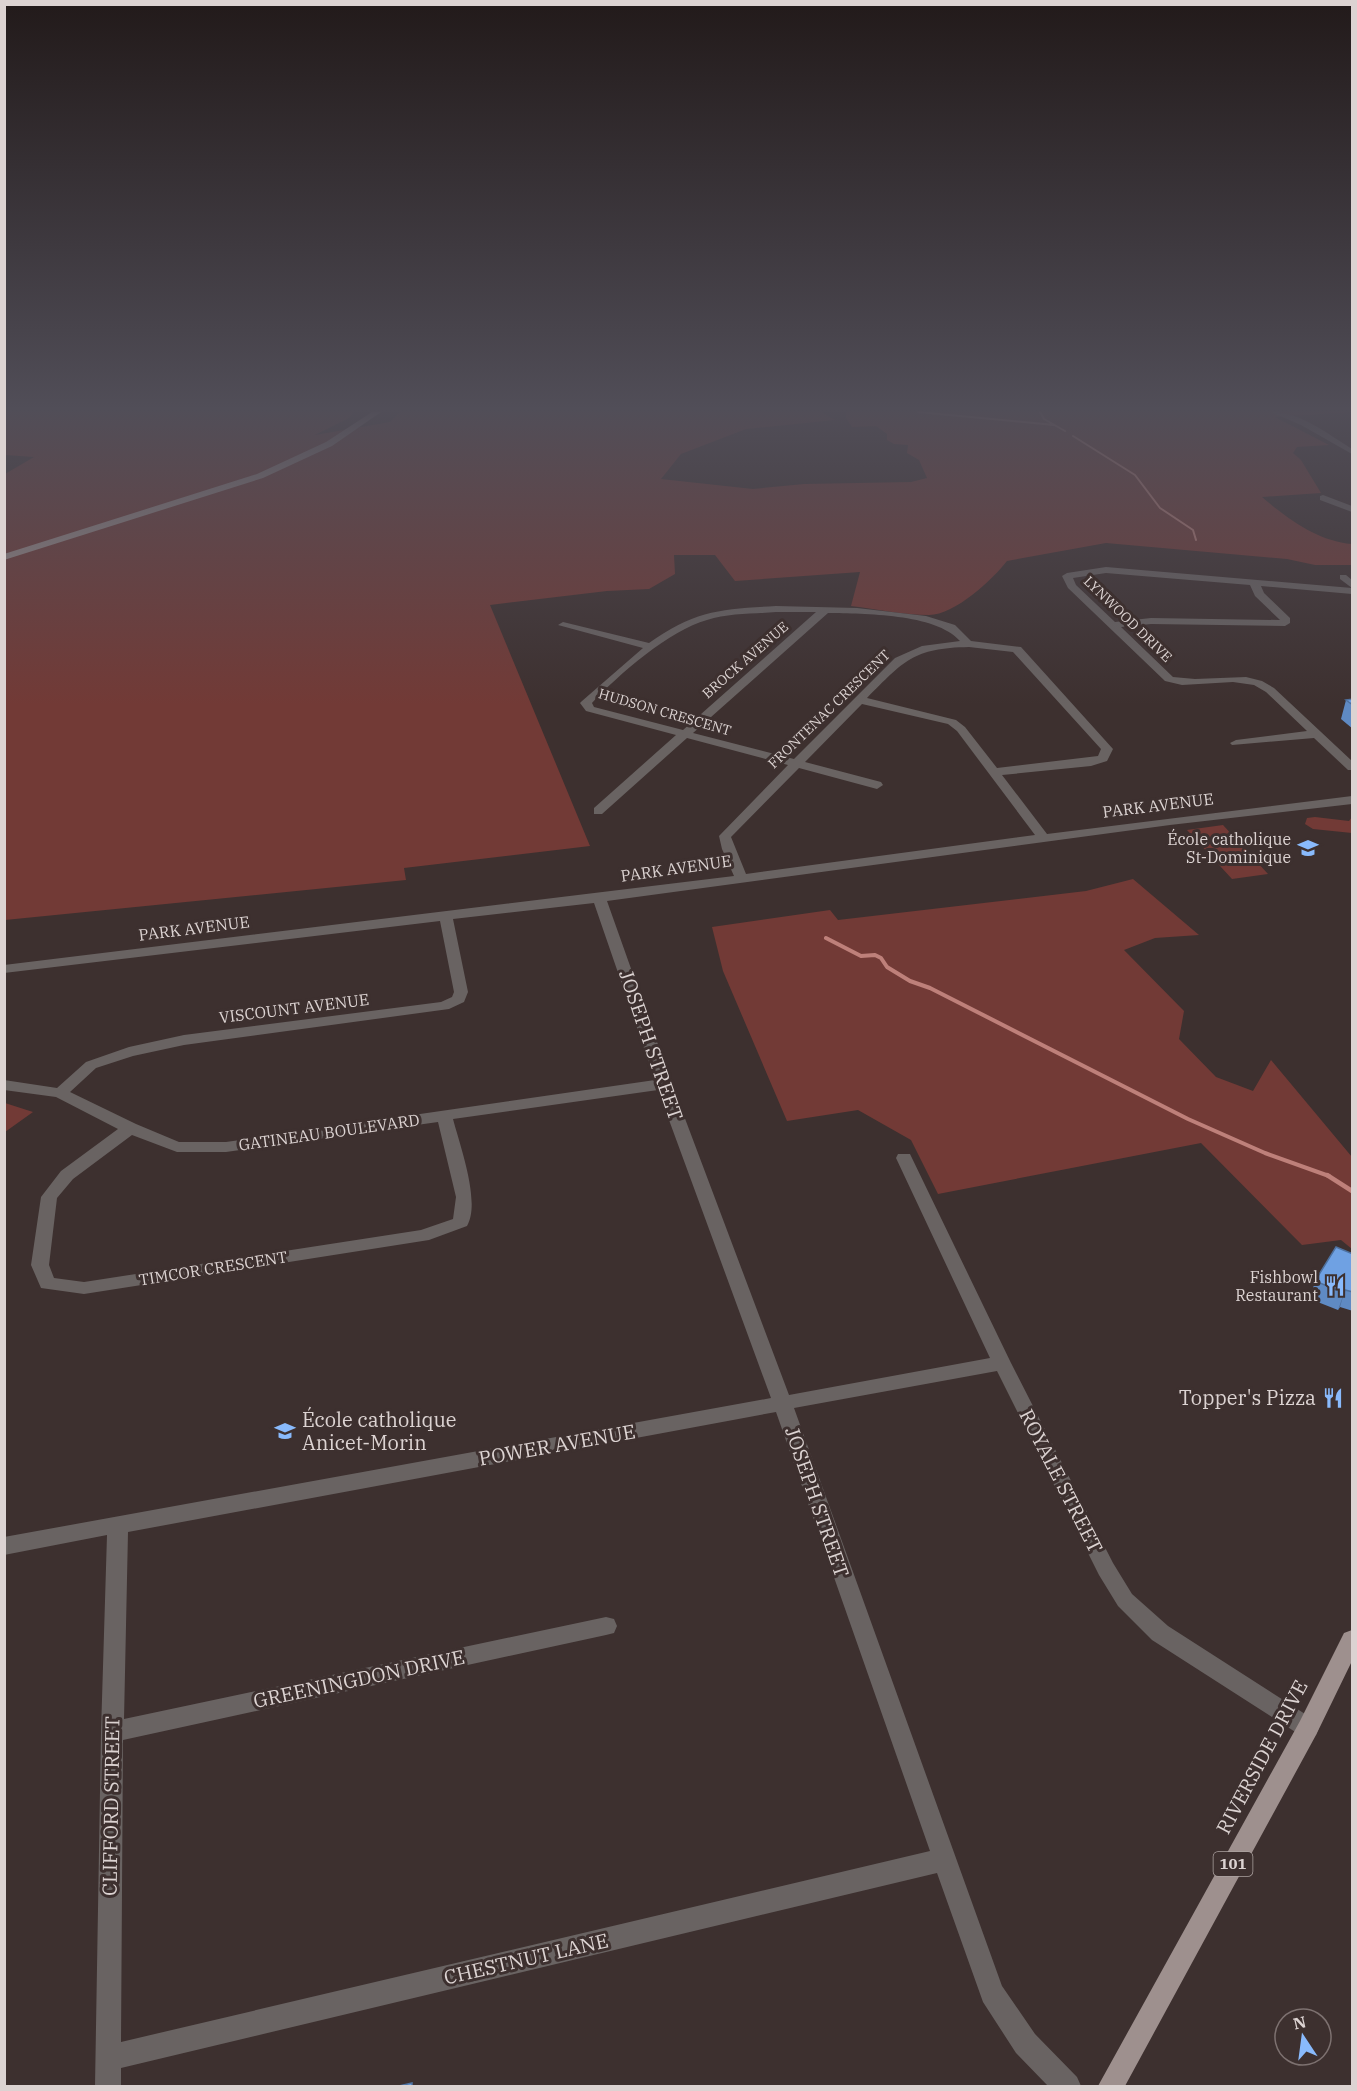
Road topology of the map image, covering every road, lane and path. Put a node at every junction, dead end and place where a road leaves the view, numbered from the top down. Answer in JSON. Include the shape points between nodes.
{"nodes":[{"id":1,"x":154,"y":510,"type":"edge"},
{"id":2,"x":4,"y":557,"type":"edge"},
{"id":3,"x":1343,"y":577,"type":"dead end"},
{"id":4,"x":1255,"y":584,"type":"junction"},
{"id":5,"x":1353,"y":585,"type":"edge"},
{"id":6,"x":1353,"y":591,"type":"edge"},
{"id":7,"x":826,"y":609,"type":"junction"},
{"id":8,"x":563,"y":625,"type":"dead end"},
{"id":9,"x":1113,"y":625,"type":"junction"},
{"id":10,"x":968,"y":644,"type":"junction"},
{"id":11,"x":652,"y":647,"type":"junction"},
{"id":12,"x":861,"y":700,"type":"junction"},
{"id":13,"x":684,"y":733,"type":"junction"},
{"id":14,"x":1315,"y":734,"type":"junction"},
{"id":15,"x":1236,"y":743,"type":"dead end"},
{"id":16,"x":795,"y":763,"type":"junction"},
{"id":17,"x":1353,"y":767,"type":"edge"},
{"id":18,"x":994,"y":772,"type":"junction"},
{"id":19,"x":877,"y":784,"type":"dead end"},
{"id":20,"x":1353,"y":800,"type":"edge"},
{"id":21,"x":598,"y":811,"type":"dead end"},
{"id":22,"x":1044,"y":838,"type":"junction"},
{"id":23,"x":741,"y":877,"type":"junction"},
{"id":24,"x":599,"y":898,"type":"junction"},
{"id":25,"x":446,"y":916,"type":"junction"},
{"id":26,"x":4,"y":969,"type":"edge"},
{"id":27,"x":664,"y":1084,"type":"junction"},
{"id":28,"x":4,"y":1085,"type":"edge"},
{"id":29,"x":60,"y":1093,"type":"junction"},
{"id":30,"x":444,"y":1115,"type":"junction"},
{"id":31,"x":130,"y":1128,"type":"junction"},
{"id":32,"x":904,"y":1158,"type":"dead end"},
{"id":33,"x":1002,"y":1363,"type":"junction"},
{"id":34,"x":783,"y":1404,"type":"junction"},
{"id":35,"x":118,"y":1525,"type":"junction"},
{"id":36,"x":4,"y":1546,"type":"edge"},
{"id":37,"x":606,"y":1626,"type":"dead end"},
{"id":38,"x":1353,"y":1640,"type":"edge"},
{"id":39,"x":1308,"y":1728,"type":"junction"},
{"id":40,"x":112,"y":1732,"type":"junction"},
{"id":41,"x":944,"y":1860,"type":"junction"},
{"id":42,"x":108,"y":2058,"type":"junction"},
{"id":43,"x":108,"y":2086,"type":"edge"},
{"id":44,"x":1068,"y":2086,"type":"edge"},
{"id":45,"x":1111,"y":2086,"type":"edge"}],
"edges":[{"from":1,"to":2,"type":"main road"},
{"from":3,"to":5,"type":"street"},
{"from":4,"to":6,"type":"street","name":"LYNWOOD DRIVE"},
{"from":4,"to":9,"type":"street","via":[[1259,594],[1285,618],[1285,623],[1151,621]]},
{"from":4,"to":9,"type":"street","name":"LYNWOOD DRIVE","via":[[1135,571],[1106,570],[1067,576],[1072,586]]},
{"from":7,"to":10,"type":"street","name":"HUDSON CRESCENT","via":[[936,622],[954,629]]},
{"from":7,"to":11,"type":"street","name":"HUDSON CRESCENT","via":[[698,619]]},
{"from":7,"to":13,"type":"street","name":"BROCK AVENUE"},
{"from":8,"to":11,"type":"street"},
{"from":9,"to":14,"type":"street","name":"LYNWOOD DRIVE","via":[[1169,679],[1180,683],[1255,680]]},
{"from":10,"to":12,"type":"street","name":"FRONTENAC CRESCENT","via":[[908,654]]},
{"from":10,"to":18,"type":"street","name":"FRONTENAC CRESCENT","via":[[1017,649],[1107,749],[1103,758],[1091,762]]},
{"from":11,"to":13,"type":"street","name":"HUDSON CRESCENT","via":[[586,703],[590,709]]},
{"from":12,"to":16,"type":"street","name":"FRONTENAC CRESCENT"},
{"from":12,"to":18,"type":"street","via":[[952,722]]},
{"from":13,"to":16,"type":"street","name":"HUDSON CRESCENT"},
{"from":13,"to":21,"type":"street","name":"BROCK AVENUE"},
{"from":14,"to":15,"type":"street"},
{"from":14,"to":17,"type":"street","name":"LYNWOOD DRIVE"},
{"from":16,"to":19,"type":"street","name":"HUDSON CRESCENT"},
{"from":16,"to":23,"type":"street","name":"FRONTENAC CRESCENT","via":[[725,836]]},
{"from":18,"to":22,"type":"street"},
{"from":20,"to":22,"type":"street","name":"PARK AVENUE"},
{"from":22,"to":23,"type":"street","name":"PARK AVENUE"},
{"from":23,"to":24,"type":"street","name":"PARK AVENUE"},
{"from":24,"to":25,"type":"street","name":"PARK AVENUE"},
{"from":24,"to":27,"type":"street","name":"JOSEPH STREET"},
{"from":25,"to":26,"type":"street","name":"PARK AVENUE"},
{"from":25,"to":29,"type":"street","name":"VISCOUNT AVENUE","via":[[462,992],[459,999],[444,1006],[184,1040],[129,1052],[92,1065]]},
{"from":27,"to":30,"type":"street","name":"GATINEAU BOULEVARD"},
{"from":27,"to":34,"type":"street","name":"JOSEPH STREET"},
{"from":28,"to":29,"type":"street","name":"GATINEAU BOULEVARD"},
{"from":29,"to":31,"type":"street","name":"GATINEAU BOULEVARD"},
{"from":30,"to":31,"type":"street","name":"GATINEAU BOULEVARD","via":[[226,1147],[177,1147]]},
{"from":30,"to":31,"type":"street","name":"TIMCOR CRESCENT","via":[[464,1197],[460,1222],[423,1236],[84,1288],[46,1283],[40,1265],[49,1197],[67,1175]]},
{"from":32,"to":33,"type":"street","name":"ROYALE STREET"},
{"from":33,"to":34,"type":"street","name":"POWER AVENUE"},
{"from":33,"to":39,"type":"street","name":"ROYALE STREET","via":[[1125,1600],[1161,1633]]},
{"from":34,"to":35,"type":"street","name":"POWER AVENUE"},
{"from":34,"to":41,"type":"street","name":"JOSEPH STREET"},
{"from":35,"to":36,"type":"street","name":"POWER AVENUE"},
{"from":35,"to":40,"type":"street","name":"CLIFFORD STREET"},
{"from":37,"to":40,"type":"street","name":"GREENINGDON DRIVE"},
{"from":38,"to":39,"type":"main road","name":"RIVERSIDE DRIVE","number":"101"},
{"from":39,"to":45,"type":"main road","name":"RIVERSIDE DRIVE","number":"101"},
{"from":40,"to":42,"type":"street","name":"CLIFFORD STREET"},
{"from":41,"to":42,"type":"street","name":"CHESTNUT LANE"},
{"from":41,"to":44,"type":"street","name":"JOSEPH STREET","via":[[992,1993],[1005,2018]]},
{"from":42,"to":43,"type":"street","name":"CLIFFORD STREET"}]}
